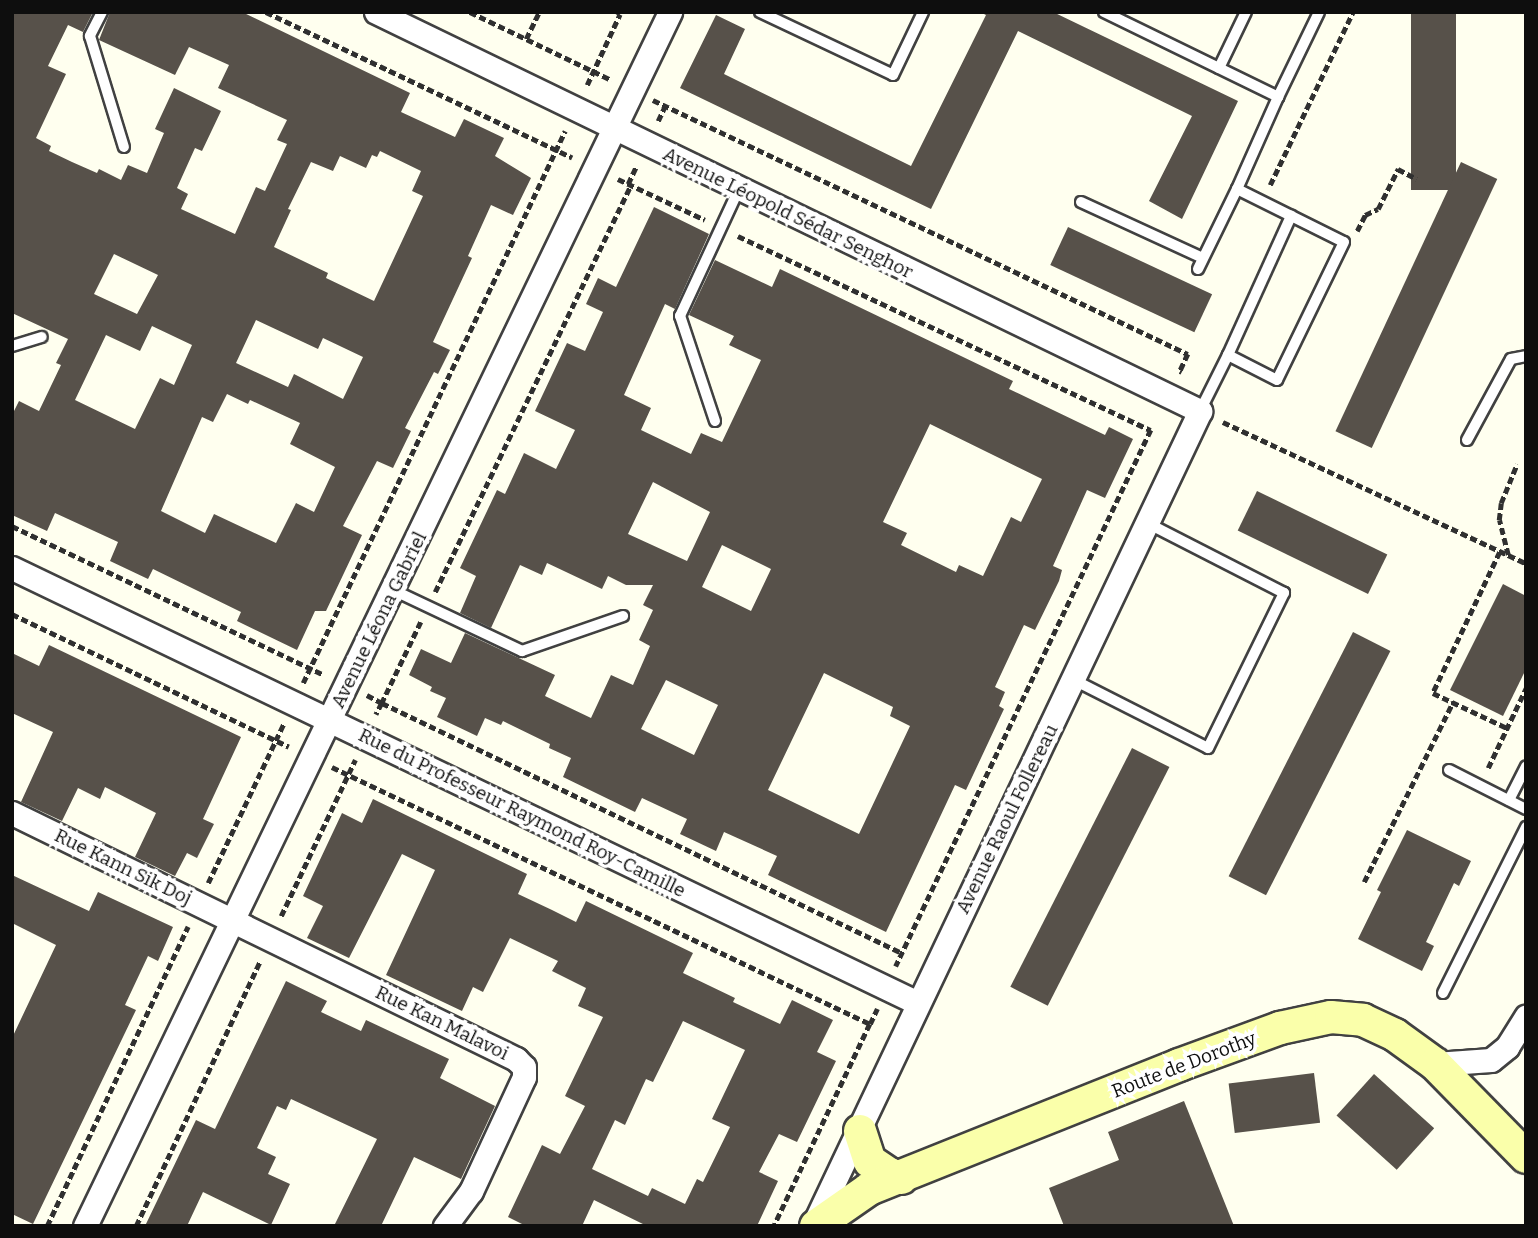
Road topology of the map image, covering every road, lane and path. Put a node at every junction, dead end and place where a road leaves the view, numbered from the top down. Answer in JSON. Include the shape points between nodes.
{"nodes":[{"id":1,"x":102,"y":12,"type":"edge"},
{"id":2,"x":266,"y":12,"type":"edge"},
{"id":3,"x":376,"y":12,"type":"edge"},
{"id":4,"x":470,"y":12,"type":"edge"},
{"id":5,"x":540,"y":12,"type":"edge"},
{"id":6,"x":670,"y":12,"type":"edge"},
{"id":7,"x":760,"y":12,"type":"edge"},
{"id":8,"x":923,"y":12,"type":"edge"},
{"id":9,"x":1104,"y":12,"type":"edge"},
{"id":10,"x":1247,"y":12,"type":"edge"},
{"id":11,"x":1319,"y":12,"type":"edge"},
{"id":12,"x":619,"y":13,"type":"edge"},
{"id":13,"x":526,"y":39,"type":"junction"},
{"id":14,"x":1219,"y":68,"type":"junction"},
{"id":15,"x":1278,"y":97,"type":"junction"},
{"id":16,"x":652,"y":100,"type":"dead end"},
{"id":17,"x":613,"y":129,"type":"junction"},
{"id":18,"x":565,"y":130,"type":"dead end"},
{"id":19,"x":124,"y":147,"type":"dead end"},
{"id":20,"x":556,"y":150,"type":"junction"},
{"id":21,"x":639,"y":159,"type":"dead end"},
{"id":22,"x":580,"y":161,"type":"dead end"},
{"id":23,"x":608,"y":174,"type":"dead end"},
{"id":24,"x":1418,"y":179,"type":"dead end"},
{"id":25,"x":628,"y":184,"type":"junction"},
{"id":26,"x":739,"y":189,"type":"junction"},
{"id":27,"x":1237,"y":189,"type":"junction"},
{"id":28,"x":1081,"y":202,"type":"dead end"},
{"id":29,"x":1291,"y":216,"type":"junction"},
{"id":30,"x":721,"y":228,"type":"junction"},
{"id":31,"x":1354,"y":235,"type":"dead end"},
{"id":32,"x":1203,"y":258,"type":"junction"},
{"id":33,"x":1198,"y":270,"type":"dead end"},
{"id":34,"x":42,"y":337,"type":"dead end"},
{"id":35,"x":12,"y":346,"type":"edge"},
{"id":36,"x":1228,"y":355,"type":"junction"},
{"id":37,"x":1526,"y":356,"type":"edge"},
{"id":38,"x":1212,"y":387,"type":"junction"},
{"id":39,"x":1200,"y":411,"type":"junction"},
{"id":40,"x":715,"y":422,"type":"dead end"},
{"id":41,"x":1467,"y":440,"type":"dead end"},
{"id":42,"x":1517,"y":464,"type":"dead end"},
{"id":43,"x":1149,"y":524,"type":"junction"},
{"id":44,"x":12,"y":526,"type":"edge"},
{"id":45,"x":1500,"y":552,"type":"junction"},
{"id":46,"x":1508,"y":555,"type":"junction"},
{"id":47,"x":1526,"y":563,"type":"edge"},
{"id":48,"x":12,"y":568,"type":"edge"},
{"id":49,"x":393,"y":590,"type":"junction"},
{"id":50,"x":12,"y":614,"type":"edge"},
{"id":51,"x":623,"y":616,"type":"dead end"},
{"id":52,"x":310,"y":668,"type":"junction"},
{"id":53,"x":331,"y":679,"type":"dead end"},
{"id":54,"x":1074,"y":680,"type":"junction"},
{"id":55,"x":1526,"y":688,"type":"edge"},
{"id":56,"x":298,"y":693,"type":"dead end"},
{"id":57,"x":1453,"y":702,"type":"junction"},
{"id":58,"x":330,"y":721,"type":"junction"},
{"id":59,"x":1507,"y":728,"type":"junction"},
{"id":60,"x":275,"y":740,"type":"junction"},
{"id":61,"x":299,"y":751,"type":"dead end"},
{"id":62,"x":358,"y":752,"type":"dead end"},
{"id":63,"x":325,"y":764,"type":"dead end"},
{"id":64,"x":1526,"y":766,"type":"edge"},
{"id":65,"x":1449,"y":770,"type":"dead end"},
{"id":66,"x":348,"y":775,"type":"junction"},
{"id":67,"x":1485,"y":775,"type":"dead end"},
{"id":68,"x":1508,"y":800,"type":"junction"},
{"id":69,"x":1526,"y":809,"type":"edge"},
{"id":70,"x":12,"y":813,"type":"edge"},
{"id":71,"x":1526,"y":827,"type":"edge"},
{"id":72,"x":1364,"y":882,"type":"dead end"},
{"id":73,"x":204,"y":893,"type":"dead end"},
{"id":74,"x":233,"y":922,"type":"junction"},
{"id":75,"x":189,"y":925,"type":"dead end"},
{"id":76,"x":276,"y":926,"type":"dead end"},
{"id":77,"x":262,"y":957,"type":"dead end"},
{"id":78,"x":893,"y":974,"type":"dead end"},
{"id":79,"x":1443,"y":993,"type":"dead end"},
{"id":80,"x":918,"y":1003,"type":"junction"},
{"id":81,"x":1526,"y":1016,"type":"edge"},
{"id":82,"x":1435,"y":1064,"type":"junction"},
{"id":83,"x":860,"y":1131,"type":"junction"},
{"id":84,"x":1526,"y":1157,"type":"edge"},
{"id":85,"x":901,"y":1178,"type":"junction"},
{"id":86,"x":47,"y":1226,"type":"edge"},
{"id":87,"x":85,"y":1226,"type":"edge"},
{"id":88,"x":136,"y":1226,"type":"edge"},
{"id":89,"x":445,"y":1226,"type":"edge"},
{"id":90,"x":774,"y":1226,"type":"edge"},
{"id":91,"x":815,"y":1226,"type":"edge"}],
"edges":[{"from":1,"to":19,"type":"lane","via":[[90,36]]},
{"from":2,"to":20,"type":"path"},
{"from":3,"to":17,"type":"street","name":"Avenue Léopold Sédar Senghor"},
{"from":4,"to":13,"type":"path"},
{"from":5,"to":13,"type":"path"},
{"from":6,"to":17,"type":"street","name":"Avenue Léona Gabriel"},
{"from":7,"to":8,"type":"lane","via":[[894,75]]},
{"from":9,"to":14,"type":"lane"},
{"from":10,"to":14,"type":"lane"},
{"from":11,"to":15,"type":"lane"},
{"from":12,"to":13,"type":"path","via":[[593,71]]},
{"from":14,"to":15,"type":"lane"},
{"from":15,"to":27,"type":"lane"},
{"from":16,"to":38,"type":"path","via":[[1188,354],[1180,371]]},
{"from":17,"to":26,"type":"street","name":"Avenue Léopold Sédar Senghor"},
{"from":17,"to":49,"type":"street","name":"Avenue Léona Gabriel"},
{"from":18,"to":20,"type":"path"},
{"from":20,"to":22,"type":"path"},
{"from":20,"to":52,"type":"path"},
{"from":21,"to":25,"type":"path"},
{"from":23,"to":25,"type":"path"},
{"from":24,"to":31,"type":"path","via":[[1398,169],[1378,209],[1365,215]]},
{"from":25,"to":30,"type":"path"},
{"from":26,"to":30,"type":"lane"},
{"from":26,"to":39,"type":"street","name":"Avenue Léopold Sédar Senghor"},
{"from":27,"to":29,"type":"lane"},
{"from":27,"to":32,"type":"lane"},
{"from":28,"to":32,"type":"lane"},
{"from":29,"to":36,"type":"lane"},
{"from":29,"to":36,"type":"lane","via":[[1344,242],[1277,380]]},
{"from":30,"to":40,"type":"lane","via":[[680,316]]},
{"from":30,"to":78,"type":"path","via":[[1151,430]]},
{"from":32,"to":33,"type":"lane"},
{"from":34,"to":35,"type":"lane"},
{"from":36,"to":38,"type":"lane"},
{"from":37,"to":41,"type":"lane","via":[[1511,359]]},
{"from":38,"to":39,"type":"lane"},
{"from":39,"to":43,"type":"street","name":"Avenue Raoul Follereau"},
{"from":39,"to":45,"type":"path"},
{"from":42,"to":46,"type":"path","via":[[1499,520]]},
{"from":43,"to":54,"type":"street","name":"Avenue Raoul Follereau"},
{"from":43,"to":54,"type":"lane","via":[[1284,593],[1208,748]]},
{"from":44,"to":52,"type":"path"},
{"from":45,"to":46,"type":"path"},
{"from":45,"to":57,"type":"path","via":[[1433,693]]},
{"from":46,"to":47,"type":"path"},
{"from":48,"to":58,"type":"street","name":"Rue du Professeur Raymond Roy-Camille"},
{"from":49,"to":51,"type":"lane","via":[[522,651]]},
{"from":49,"to":58,"type":"street","name":"Avenue Léona Gabriel"},
{"from":50,"to":60,"type":"path"},
{"from":52,"to":53,"type":"path"},
{"from":52,"to":56,"type":"path"},
{"from":54,"to":80,"type":"street","name":"Avenue Raoul Follereau"},
{"from":55,"to":59,"type":"path"},
{"from":57,"to":59,"type":"path"},
{"from":57,"to":72,"type":"path"},
{"from":58,"to":74,"type":"street","name":"Avenue Léona Gabriel"},
{"from":58,"to":80,"type":"street","name":"Rue du Professeur Raymond Roy-Camille"},
{"from":59,"to":67,"type":"path"},
{"from":60,"to":61,"type":"path"},
{"from":60,"to":73,"type":"path"},
{"from":62,"to":66,"type":"path"},
{"from":63,"to":66,"type":"path"},
{"from":64,"to":68,"type":"lane"},
{"from":65,"to":68,"type":"lane"},
{"from":66,"to":76,"type":"path"},
{"from":66,"to":90,"type":"path","via":[[870,1024]]},
{"from":68,"to":69,"type":"lane"},
{"from":70,"to":74,"type":"street","name":"Rue Kann Sik Doj"},
{"from":71,"to":79,"type":"lane"},
{"from":74,"to":87,"type":"street","name":"Avenue Léona Gabriel"},
{"from":74,"to":89,"type":"street","name":"Rue Kan Malavoi","via":[[516,1059],[524,1067],[524,1077],[471,1191]]},
{"from":75,"to":86,"type":"path"},
{"from":77,"to":88,"type":"path"},
{"from":80,"to":83,"type":"street","name":"Avenue Raoul Follereau"},
{"from":81,"to":82,"type":"street","via":[[1507,1047],[1491,1060]]},
{"from":82,"to":84,"type":"main road","name":"Route de Dorothy"},
{"from":82,"to":85,"type":"main road","name":"Route de Dorothy","via":[[1395,1035],[1363,1020],[1306,1020],[1179,1065]]},
{"from":83,"to":85,"type":"main road","via":[[870,1161]]},
{"from":83,"to":91,"type":"street","name":"Avenue Raoul Follereau"},
{"from":85,"to":91,"type":"main road","name":"Route de Dorothy","via":[[869,1189]]}]}
